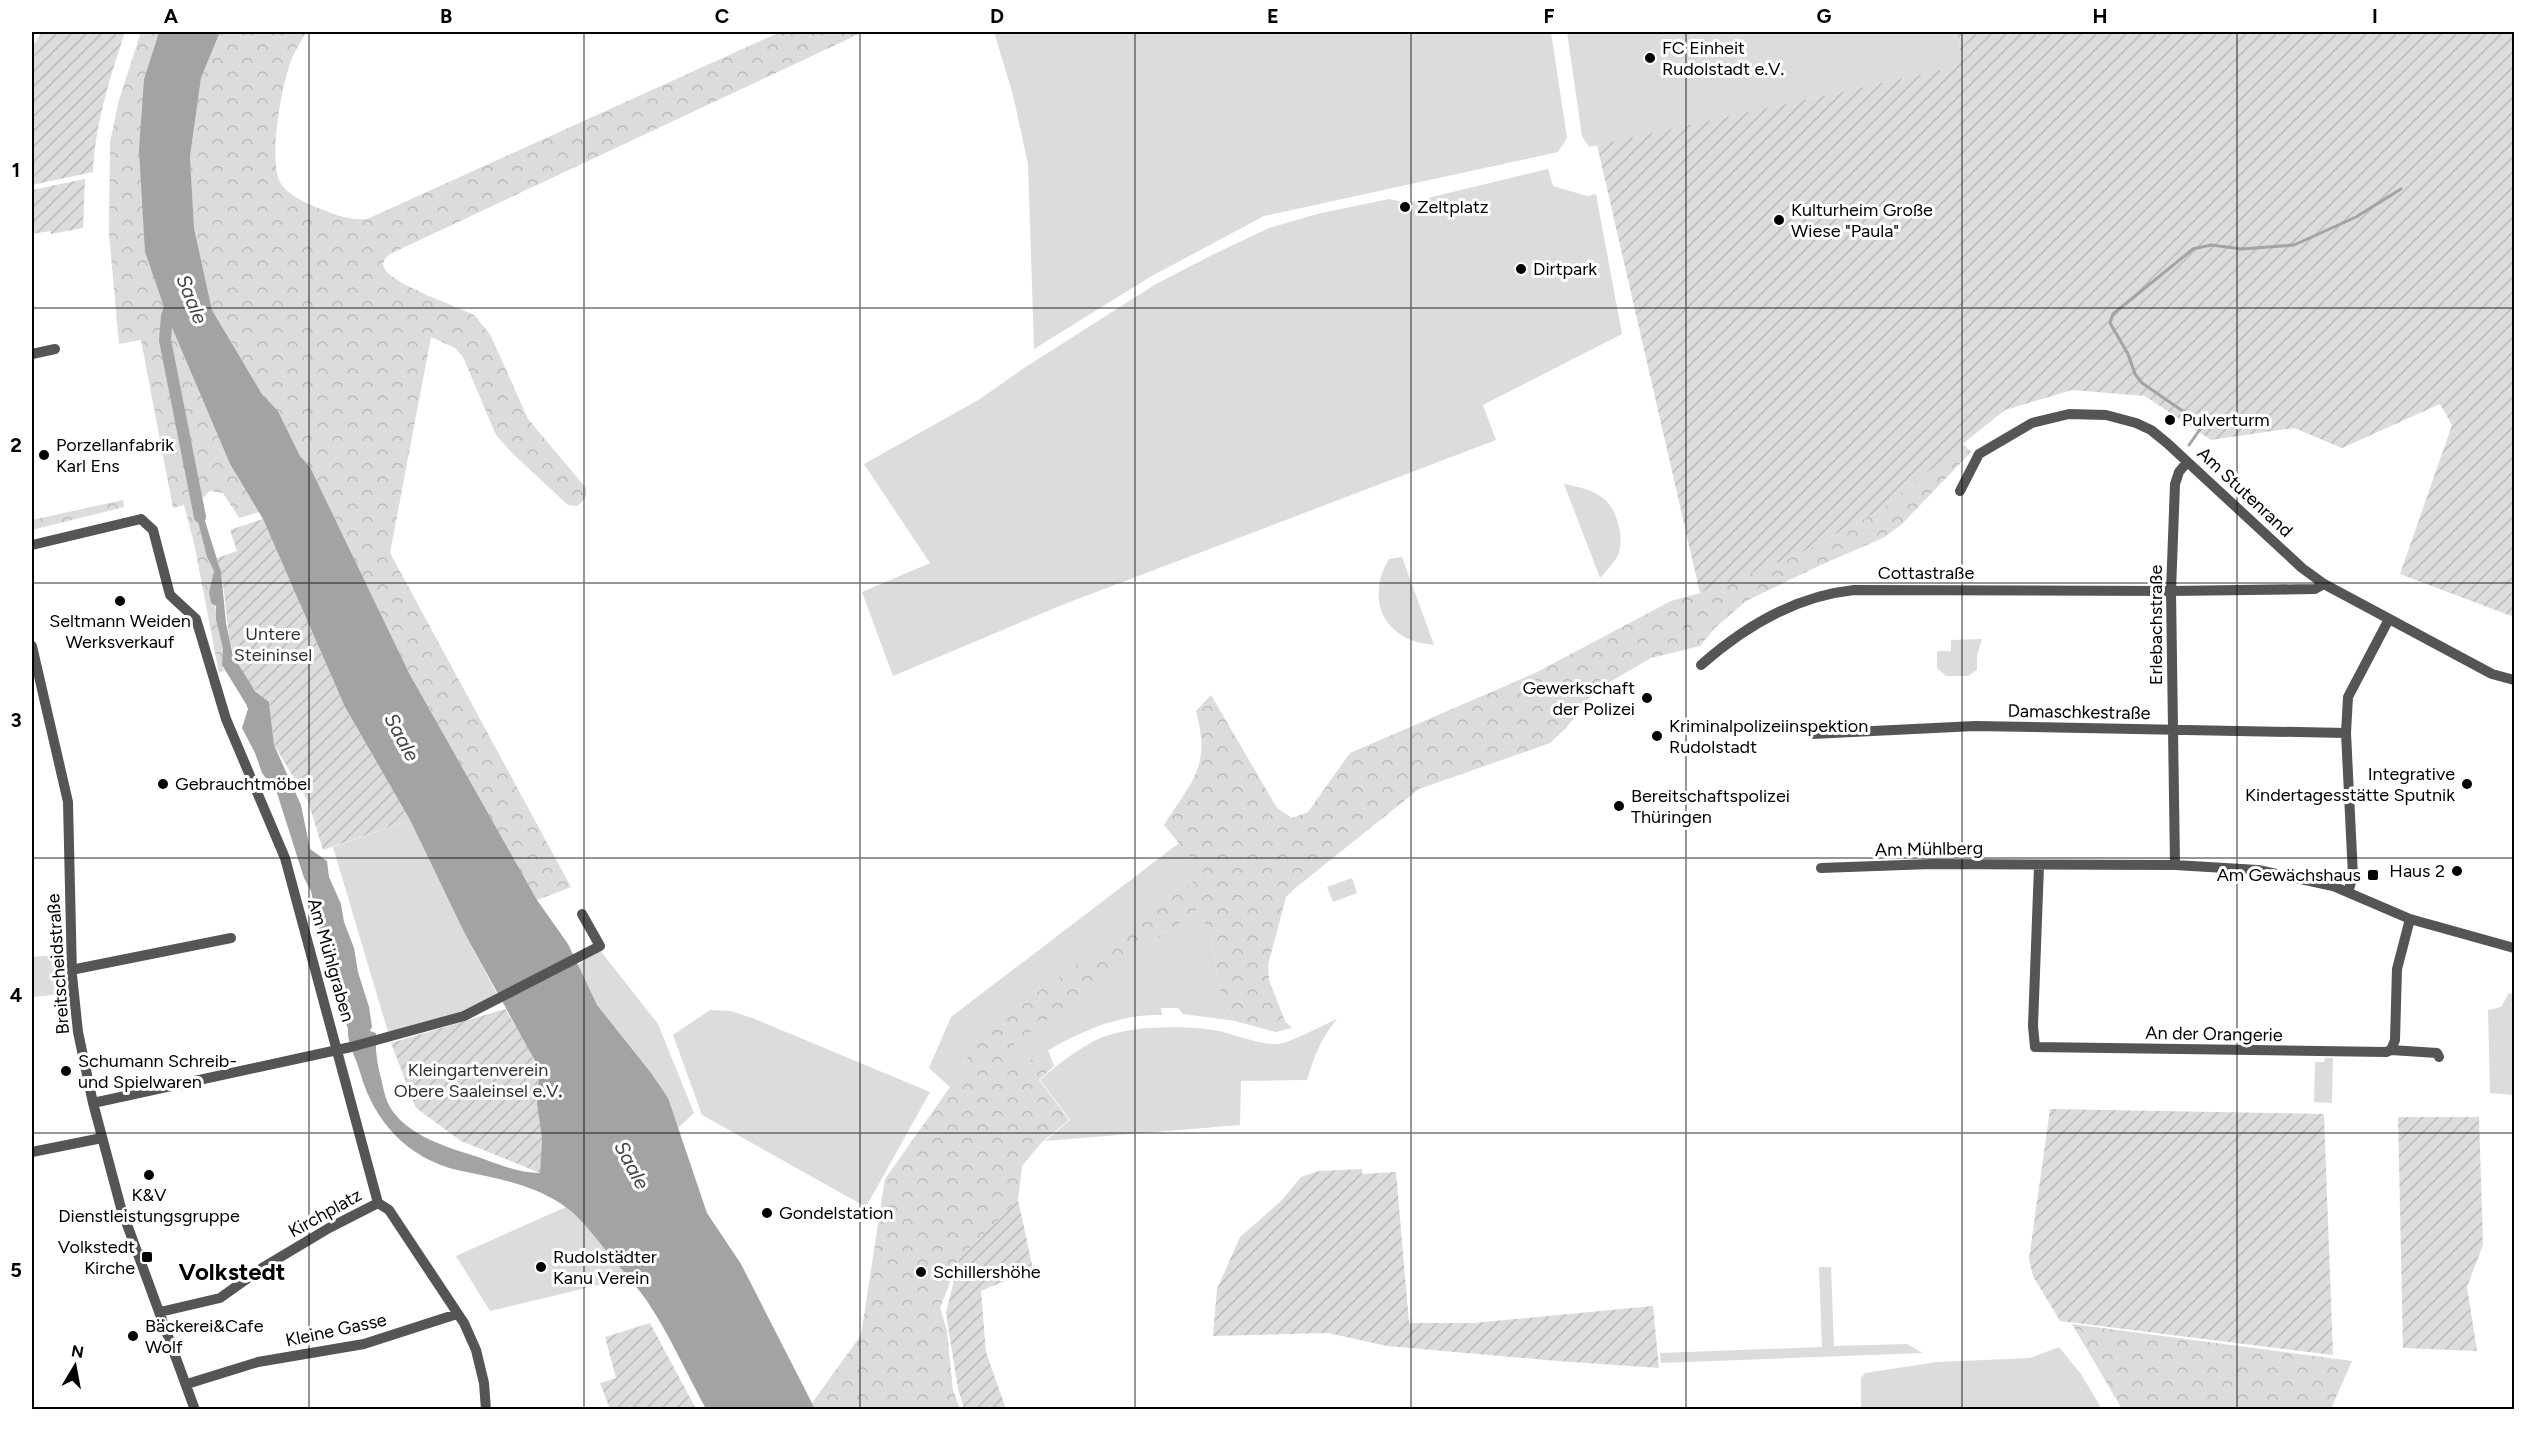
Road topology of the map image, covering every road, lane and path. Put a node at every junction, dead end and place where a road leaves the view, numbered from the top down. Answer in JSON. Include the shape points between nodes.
{"nodes":[{"id":1,"x":55,"y":349,"type":"dead end"},
{"id":2,"x":32,"y":354,"type":"edge"},
{"id":3,"x":2187,"y":462,"type":"junction"},
{"id":4,"x":1960,"y":490,"type":"dead end"},
{"id":5,"x":32,"y":545,"type":"edge"},
{"id":6,"x":2324,"y":584,"type":"junction"},
{"id":7,"x":2171,"y":591,"type":"junction"},
{"id":8,"x":2389,"y":619,"type":"junction"},
{"id":9,"x":32,"y":646,"type":"edge"},
{"id":10,"x":1701,"y":665,"type":"dead end"},
{"id":11,"x":2514,"y":680,"type":"edge"},
{"id":12,"x":2172,"y":731,"type":"junction"},
{"id":13,"x":2346,"y":733,"type":"junction"},
{"id":14,"x":1812,"y":734,"type":"dead end"},
{"id":15,"x":2175,"y":865,"type":"junction"},
{"id":16,"x":2039,"y":866,"type":"junction"},
{"id":17,"x":1821,"y":868,"type":"dead end"},
{"id":18,"x":2348,"y":892,"type":"junction"},
{"id":19,"x":582,"y":914,"type":"dead end"},
{"id":20,"x":2410,"y":919,"type":"junction"},
{"id":21,"x":231,"y":938,"type":"dead end"},
{"id":22,"x":2514,"y":948,"type":"edge"},
{"id":23,"x":72,"y":970,"type":"junction"},
{"id":24,"x":339,"y":1049,"type":"junction"},
{"id":25,"x":2391,"y":1050,"type":"junction"},
{"id":26,"x":2439,"y":1057,"type":"dead end"},
{"id":27,"x":93,"y":1103,"type":"junction"},
{"id":28,"x":102,"y":1138,"type":"junction"},
{"id":29,"x":32,"y":1152,"type":"edge"},
{"id":30,"x":378,"y":1203,"type":"junction"},
{"id":31,"x":160,"y":1312,"type":"junction"},
{"id":32,"x":457,"y":1314,"type":"junction"},
{"id":33,"x":187,"y":1384,"type":"junction"},
{"id":34,"x":195,"y":1410,"type":"edge"},
{"id":35,"x":486,"y":1410,"type":"edge"}],
"edges":[{"from":1,"to":2,"type":"street"},
{"from":3,"to":4,"type":"street","name":"Am Stutenrand","via":[[2151,430],[2136,423],[2069,414],[2032,423],[1979,454]]},
{"from":3,"to":6,"type":"street","name":"Am Stutenrand"},
{"from":3,"to":7,"type":"street","name":"Erlebachstraße","via":[[2175,484]]},
{"from":5,"to":24,"type":"street","name":"Am Mühlgraben","via":[[141,519],[153,530],[170,595],[196,619],[226,719],[285,858]]},
{"from":6,"to":7,"type":"street","via":[[2315,589]]},
{"from":6,"to":8,"type":"street","name":"Am Stutenrand"},
{"from":7,"to":10,"type":"street","name":"Cottastraße","via":[[1835,592],[1778,613],[1745,631]]},
{"from":7,"to":12,"type":"street","name":"Erlebachstraße"},
{"from":8,"to":11,"type":"street","name":"Am Stutenrand","via":[[2492,674]]},
{"from":8,"to":13,"type":"street","via":[[2348,697]]},
{"from":9,"to":23,"type":"street","name":"Breitscheidstraße","via":[[68,802]]},
{"from":12,"to":13,"type":"street","name":"Damaschkestraße"},
{"from":12,"to":14,"type":"street","name":"Damaschkestraße","via":[[1975,726]]},
{"from":12,"to":15,"type":"street","name":"Erlebachstraße"},
{"from":13,"to":18,"type":"street","via":[[2352,876]]},
{"from":15,"to":16,"type":"street","name":"Am Mühlberg"},
{"from":15,"to":18,"type":"street","via":[[2258,870],[2313,880]]},
{"from":16,"to":17,"type":"street","name":"Am Mühlberg"},
{"from":16,"to":25,"type":"street","name":"An der Orangerie","via":[[2035,1047],[2379,1053]]},
{"from":18,"to":20,"type":"street"},
{"from":19,"to":24,"type":"street","via":[[595,948],[464,1016]]},
{"from":20,"to":22,"type":"street"},
{"from":20,"to":25,"type":"street","via":[[2397,969],[2395,1040]]},
{"from":21,"to":23,"type":"street"},
{"from":23,"to":27,"type":"street","name":"Breitscheidstraße","via":[[78,1032]]},
{"from":24,"to":27,"type":"street"},
{"from":24,"to":30,"type":"street","name":"Am Mühlgraben"},
{"from":25,"to":26,"type":"street","name":"An der Orangerie","via":[[2437,1053]]},
{"from":27,"to":28,"type":"street","name":"Breitscheidstraße"},
{"from":28,"to":29,"type":"street"},
{"from":28,"to":31,"type":"street","name":"Breitscheidstraße","via":[[121,1208]]},
{"from":30,"to":31,"type":"street","name":"Kirchplatz","via":[[262,1268],[220,1298]]},
{"from":30,"to":32,"type":"street","name":"Am Mühlgraben","via":[[389,1210]]},
{"from":31,"to":33,"type":"street","name":"Breitscheidstraße"},
{"from":32,"to":33,"type":"street","name":"Kleine Gasse","via":[[364,1344],[258,1362]]},
{"from":32,"to":35,"type":"street","name":"Am Mühlgraben","via":[[476,1350]]},
{"from":33,"to":34,"type":"street","name":"Breitscheidstraße"}]}
